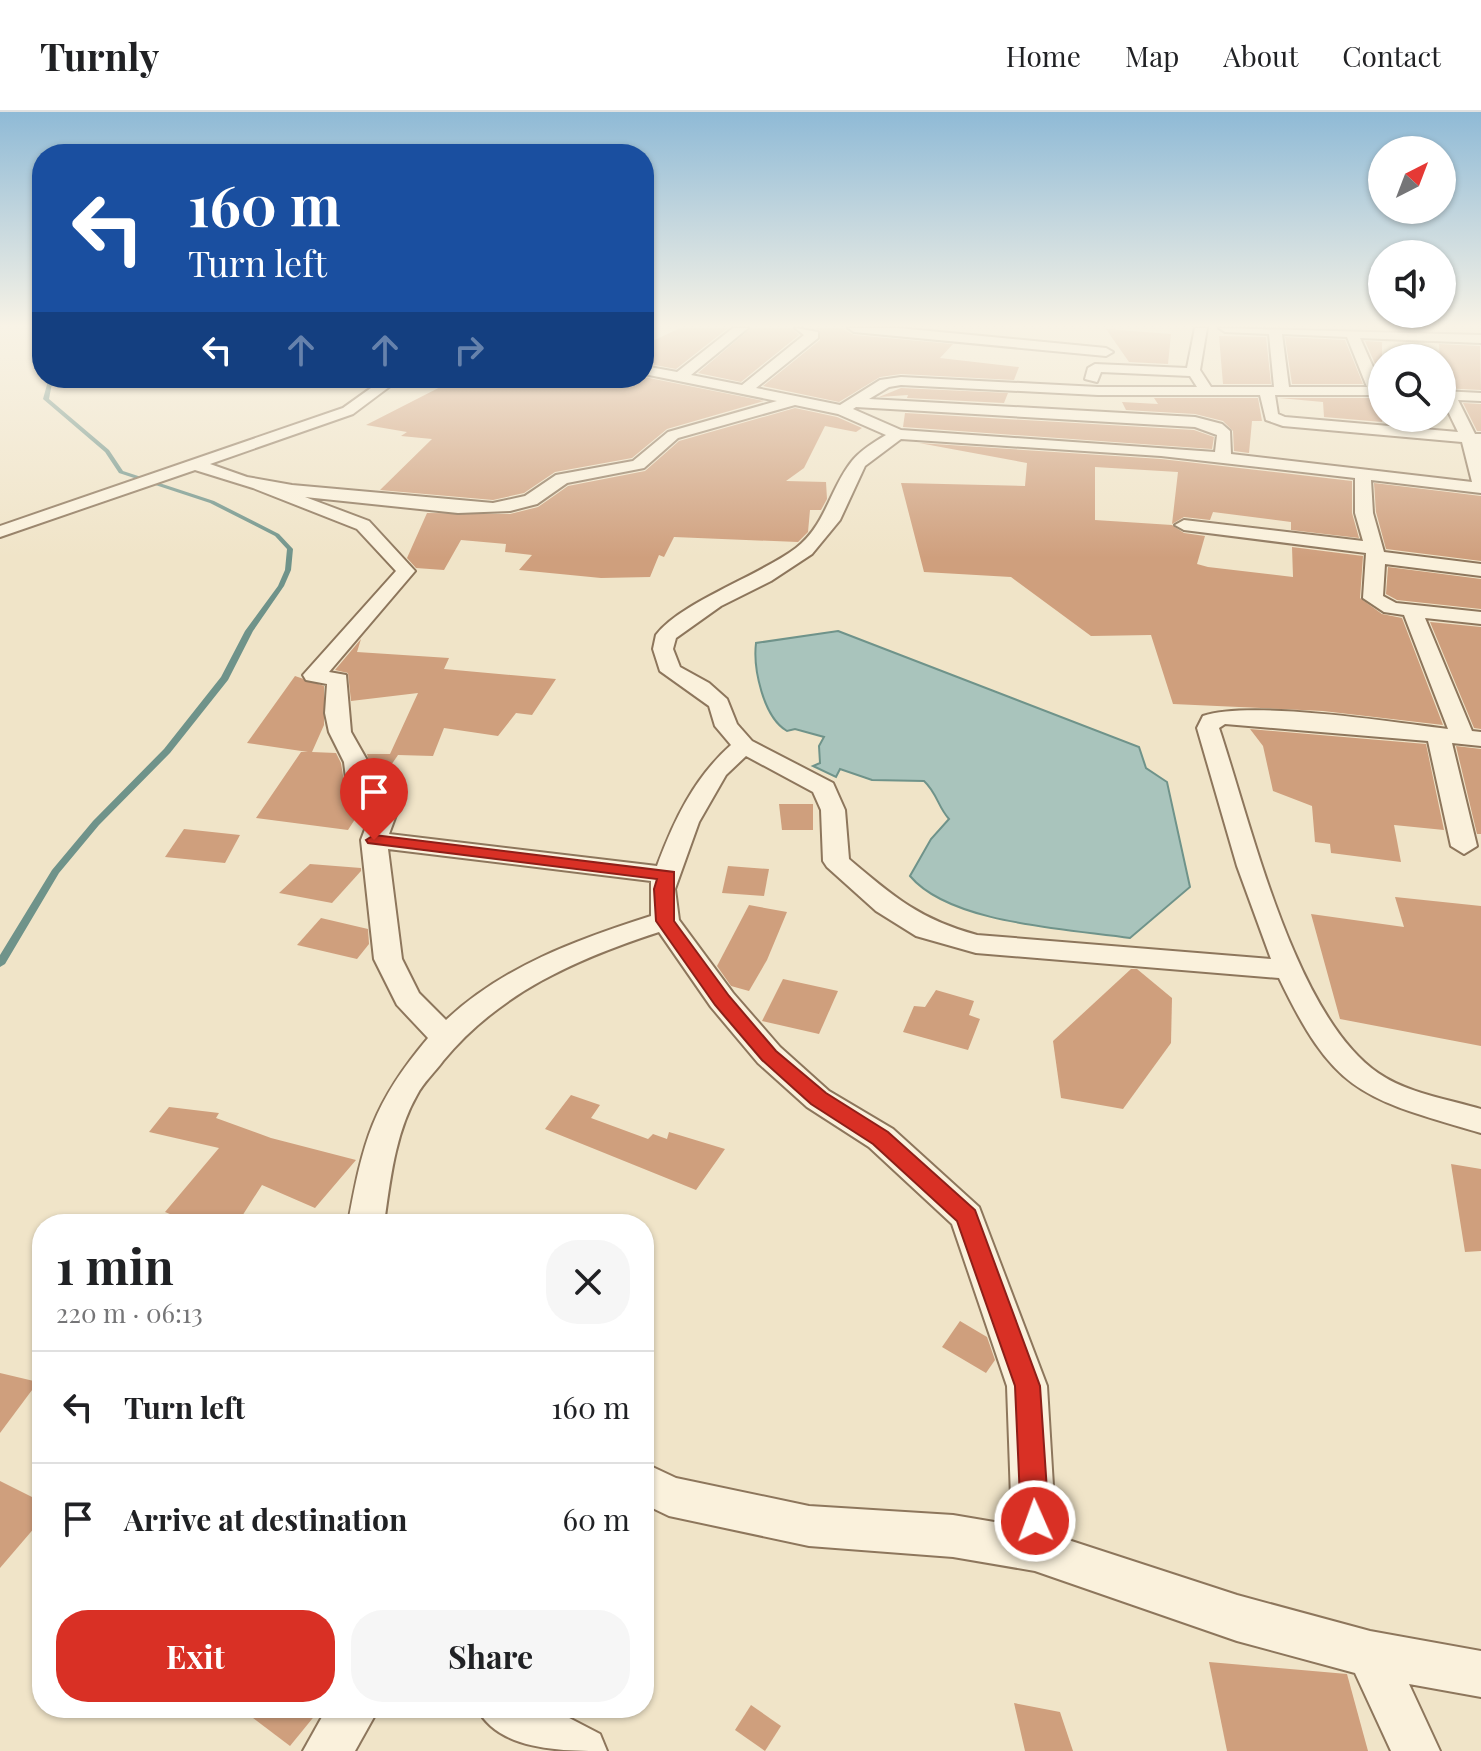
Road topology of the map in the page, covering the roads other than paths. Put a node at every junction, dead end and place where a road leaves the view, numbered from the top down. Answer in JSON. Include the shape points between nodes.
{"nodes":[{"id":1,"x":357,"y":404,"type":"edge"},
{"id":2,"x":781,"y":404,"type":"edge"},
{"id":3,"x":835,"y":404,"type":"edge"},
{"id":4,"x":851,"y":404,"type":"edge"},
{"id":5,"x":1274,"y":404,"type":"edge"},
{"id":6,"x":1317,"y":404,"type":"edge"},
{"id":7,"x":848,"y":406,"type":"junction"},
{"id":8,"x":1456,"y":411,"type":"edge"},
{"id":9,"x":1368,"y":421,"type":"edge"},
{"id":10,"x":1368,"y":427,"type":"edge"},
{"id":11,"x":1380,"y":432,"type":"edge"},
{"id":12,"x":1429,"y":432,"type":"edge"},
{"id":13,"x":898,"y":434,"type":"junction"},
{"id":14,"x":1475,"y":439,"type":"edge"},
{"id":15,"x":1317,"y":447,"type":"junction"},
{"id":16,"x":1223,"y":458,"type":"junction"},
{"id":17,"x":197,"y":465,"type":"junction"},
{"id":18,"x":1363,"y":474,"type":"junction"},
{"id":19,"x":1400,"y":478,"type":"junction"},
{"id":20,"x":259,"y":485,"type":"junction"},
{"id":21,"x":1481,"y":486,"type":"edge"},
{"id":22,"x":1184,"y":525,"type":"dead end"},
{"id":23,"x":0,"y":532,"type":"edge"},
{"id":24,"x":1375,"y":552,"type":"junction"},
{"id":25,"x":1481,"y":570,"type":"edge"},
{"id":26,"x":1412,"y":611,"type":"junction"},
{"id":27,"x":1481,"y":618,"type":"edge"},
{"id":28,"x":1460,"y":736,"type":"edge"},
{"id":29,"x":744,"y":746,"type":"junction"},
{"id":30,"x":374,"y":840,"type":"junction"},
{"id":31,"x":1464,"y":846,"type":"dead end"},
{"id":32,"x":667,"y":875,"type":"junction"},
{"id":33,"x":665,"y":921,"type":"junction"},
{"id":34,"x":1288,"y":970,"type":"junction"},
{"id":35,"x":444,"y":1036,"type":"junction"},
{"id":36,"x":1481,"y":1121,"type":"edge"},
{"id":37,"x":368,"y":1214,"type":"edge"},
{"id":38,"x":654,"y":1488,"type":"edge"},
{"id":39,"x":1035,"y":1550,"type":"junction"},
{"id":40,"x":1370,"y":1654,"type":"junction"},
{"id":41,"x":1481,"y":1674,"type":"edge"},
{"id":42,"x":348,"y":1718,"type":"edge"},
{"id":43,"x":520,"y":1718,"type":"edge"},
{"id":44,"x":327,"y":1751,"type":"edge"},
{"id":45,"x":583,"y":1751,"type":"edge"},
{"id":46,"x":1416,"y":1751,"type":"edge"}],
"edges":[{"from":1,"to":17,"type":"street"},
{"from":2,"to":20,"type":"street","via":[[673,435],[638,465],[562,479],[533,500],[505,507]]},
{"from":3,"to":7,"type":"street"},
{"from":4,"to":7,"type":"street"},
{"from":5,"to":15,"type":"street","via":[[1275,419]]},
{"from":6,"to":9,"type":"street"},
{"from":7,"to":13,"type":"street"},
{"from":7,"to":16,"type":"street","via":[[1195,422],[1225,434]]},
{"from":8,"to":14,"type":"street"},
{"from":10,"to":15,"type":"street"},
{"from":11,"to":19,"type":"street"},
{"from":12,"to":14,"type":"street"},
{"from":13,"to":16,"type":"street"},
{"from":13,"to":29,"type":"street","via":[[858,464],[831,520],[805,550],[666,635],[663,649],[671,671],[719,704],[726,726]]},
{"from":14,"to":21,"type":"street"},
{"from":15,"to":16,"type":"street"},
{"from":15,"to":18,"type":"street"},
{"from":17,"to":20,"type":"street"},
{"from":17,"to":23,"type":"street"},
{"from":18,"to":19,"type":"street"},
{"from":18,"to":24,"type":"street","via":[[1364,513]]},
{"from":19,"to":21,"type":"street"},
{"from":20,"to":30,"type":"street","via":[[363,525],[406,571],[314,675],[338,680],[335,709],[340,734],[360,766],[359,786],[383,815]]},
{"from":22,"to":24,"type":"street"},
{"from":24,"to":25,"type":"street"},
{"from":24,"to":26,"type":"street","via":[[1373,598],[1377,604]]},
{"from":26,"to":27,"type":"street"},
{"from":26,"to":28,"type":"street"},
{"from":28,"to":31,"type":"street"},
{"from":28,"to":34,"type":"street","via":[[1301,721],[1211,721],[1208,728]]},
{"from":29,"to":32,"type":"street","via":[[701,793]]},
{"from":29,"to":34,"type":"street","via":[[824,788],[833,810],[836,861],[886,905],[926,930],[976,944]]},
{"from":30,"to":32,"type":"street"},
{"from":30,"to":35,"type":"street","via":[[388,959],[407,998]]},
{"from":32,"to":33,"type":"street","via":[[662,889]]},
{"from":33,"to":35,"type":"street","via":[[594,943],[518,976]]},
{"from":33,"to":39,"type":"street","via":[[769,1055],[818,1099],[881,1138],[967,1217],[1027,1386]]},
{"from":34,"to":36,"type":"street","via":[[1318,1028],[1348,1067],[1395,1093]]},
{"from":35,"to":37,"type":"street","via":[[401,1093],[375,1168]]},
{"from":38,"to":39,"type":"street","via":[[669,1496],[809,1526],[953,1536]]},
{"from":39,"to":40,"type":"street","via":[[1237,1618]]},
{"from":40,"to":41,"type":"street"},
{"from":40,"to":46,"type":"street"},
{"from":42,"to":44,"type":"street"},
{"from":43,"to":45,"type":"street"}]}
